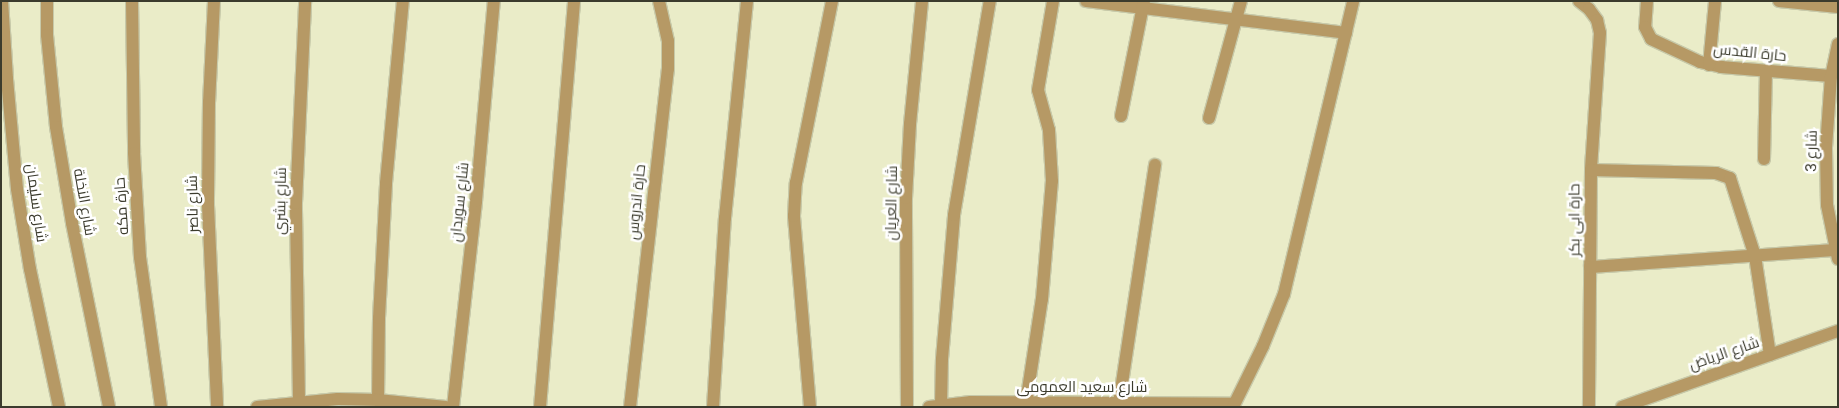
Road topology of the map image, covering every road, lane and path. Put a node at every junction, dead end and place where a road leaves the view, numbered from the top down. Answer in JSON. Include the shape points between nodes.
{"nodes":[{"id":1,"x":2,"y":1,"type":"edge"},
{"id":2,"x":46,"y":1,"type":"edge"},
{"id":3,"x":132,"y":1,"type":"edge"},
{"id":4,"x":214,"y":1,"type":"edge"},
{"id":5,"x":305,"y":1,"type":"edge"},
{"id":6,"x":403,"y":1,"type":"edge"},
{"id":7,"x":494,"y":1,"type":"edge"},
{"id":8,"x":574,"y":1,"type":"edge"},
{"id":9,"x":659,"y":1,"type":"edge"},
{"id":10,"x":747,"y":1,"type":"edge"},
{"id":11,"x":832,"y":1,"type":"edge"},
{"id":12,"x":922,"y":1,"type":"edge"},
{"id":13,"x":990,"y":1,"type":"edge"},
{"id":14,"x":1053,"y":1,"type":"edge"},
{"id":15,"x":1086,"y":1,"type":"edge"},
{"id":16,"x":1241,"y":1,"type":"edge"},
{"id":17,"x":1353,"y":1,"type":"edge"},
{"id":18,"x":1579,"y":1,"type":"edge"},
{"id":19,"x":1647,"y":1,"type":"edge"},
{"id":20,"x":1716,"y":1,"type":"edge"},
{"id":21,"x":1779,"y":1,"type":"edge"},
{"id":22,"x":1143,"y":5,"type":"edge"},
{"id":23,"x":1838,"y":7,"type":"edge"},
{"id":24,"x":1235,"y":20,"type":"junction"},
{"id":25,"x":1346,"y":33,"type":"junction"},
{"id":26,"x":1838,"y":44,"type":"edge"},
{"id":27,"x":1709,"y":65,"type":"junction"},
{"id":28,"x":1766,"y":71,"type":"junction"},
{"id":29,"x":1831,"y":76,"type":"junction"},
{"id":30,"x":4,"y":79,"type":"edge"},
{"id":31,"x":1121,"y":116,"type":"dead end"},
{"id":32,"x":1209,"y":118,"type":"dead end"},
{"id":33,"x":1764,"y":159,"type":"dead end"},
{"id":34,"x":1155,"y":165,"type":"dead end"},
{"id":35,"x":1591,"y":170,"type":"junction"},
{"id":36,"x":1836,"y":254,"type":"edge"},
{"id":37,"x":1755,"y":256,"type":"junction"},
{"id":38,"x":1590,"y":267,"type":"junction"},
{"id":39,"x":1838,"y":331,"type":"edge"},
{"id":40,"x":1770,"y":354,"type":"junction"},
{"id":41,"x":378,"y":400,"type":"junction"},
{"id":42,"x":295,"y":403,"type":"edge"},
{"id":43,"x":1026,"y":403,"type":"junction"},
{"id":44,"x":1119,"y":403,"type":"junction"},
{"id":45,"x":972,"y":404,"type":"edge"},
{"id":46,"x":1234,"y":405,"type":"edge"},
{"id":47,"x":935,"y":406,"type":"edge"},
{"id":48,"x":60,"y":407,"type":"edge"},
{"id":49,"x":109,"y":407,"type":"edge"},
{"id":50,"x":161,"y":407,"type":"edge"},
{"id":51,"x":217,"y":407,"type":"edge"},
{"id":52,"x":257,"y":407,"type":"edge"},
{"id":53,"x":446,"y":407,"type":"edge"},
{"id":54,"x":453,"y":407,"type":"edge"},
{"id":55,"x":540,"y":407,"type":"edge"},
{"id":56,"x":630,"y":407,"type":"edge"},
{"id":57,"x":713,"y":407,"type":"edge"},
{"id":58,"x":810,"y":407,"type":"edge"},
{"id":59,"x":908,"y":407,"type":"edge"},
{"id":60,"x":1589,"y":407,"type":"edge"},
{"id":61,"x":1622,"y":407,"type":"edge"}],
"edges":[{"from":1,"to":30,"type":"street","name":"شارع سليمان"},
{"from":2,"to":49,"type":"street","name":"شارع النخلة","via":[[56,127]]},
{"from":3,"to":50,"type":"street","name":"حارة مكه","via":[[134,153],[140,257]]},
{"from":4,"to":51,"type":"street","name":"شارع ناصر","via":[[208,205]]},
{"from":5,"to":42,"type":"street","name":"شارع بشري","via":[[296,203]]},
{"from":6,"to":41,"type":"street","via":[[386,183]]},
{"from":7,"to":54,"type":"street","name":"شارع سويدان"},
{"from":8,"to":55,"type":"street"},
{"from":9,"to":56,"type":"street","name":"حارة اندروس","via":[[668,41],[668,69]]},
{"from":10,"to":57,"type":"street","via":[[725,218]]},
{"from":11,"to":58,"type":"street","via":[[803,144],[794,216]]},
{"from":12,"to":59,"type":"street","name":"شارع العريان","via":[[906,198]]},
{"from":13,"to":47,"type":"street","via":[[954,215]]},
{"from":14,"to":43,"type":"street","via":[[1038,90],[1049,130],[1052,181],[1042,299]]},
{"from":15,"to":22,"type":"street"},
{"from":16,"to":24,"type":"street"},
{"from":17,"to":25,"type":"street"},
{"from":18,"to":35,"type":"street","name":"حارة ابى بكر","via":[[1597,20],[1600,33]]},
{"from":19,"to":27,"type":"street","name":"حارة القدس","via":[[1645,27],[1651,39]]},
{"from":20,"to":27,"type":"street"},
{"from":21,"to":23,"type":"street"},
{"from":22,"to":24,"type":"street"},
{"from":22,"to":31,"type":"street"},
{"from":24,"to":25,"type":"street"},
{"from":24,"to":32,"type":"street"},
{"from":25,"to":46,"type":"street","via":[[1284,294]]},
{"from":26,"to":29,"type":"street","name":"شارع 3"},
{"from":27,"to":28,"type":"street","name":"حارة القدس"},
{"from":28,"to":29,"type":"street","name":"حارة القدس"},
{"from":28,"to":33,"type":"street"},
{"from":29,"to":36,"type":"street","name":"شارع 3","via":[[1826,148],[1827,205]]},
{"from":30,"to":48,"type":"street","name":"شارع سليمان","via":[[25,242]]},
{"from":34,"to":44,"type":"street"},
{"from":35,"to":37,"type":"street","via":[[1724,174],[1735,188]]},
{"from":35,"to":38,"type":"street","name":"حارة ابى بكر"},
{"from":36,"to":37,"type":"street"},
{"from":37,"to":38,"type":"street"},
{"from":37,"to":40,"type":"street"},
{"from":38,"to":60,"type":"street","name":"حارة ابى بكر"},
{"from":39,"to":40,"type":"street","name":"شارع الرياض"},
{"from":40,"to":61,"type":"street","name":"شارع الرياض"},
{"from":41,"to":42,"type":"street"},
{"from":41,"to":53,"type":"street"},
{"from":42,"to":52,"type":"street"},
{"from":43,"to":44,"type":"street","name":"شارع سعيد العمومى"},
{"from":43,"to":45,"type":"street","name":"شارع سعيد العمومى"},
{"from":44,"to":46,"type":"street","name":"شارع سعيد العمومى"},
{"from":45,"to":47,"type":"street","name":"شارع سعيد العمومى"}]}
